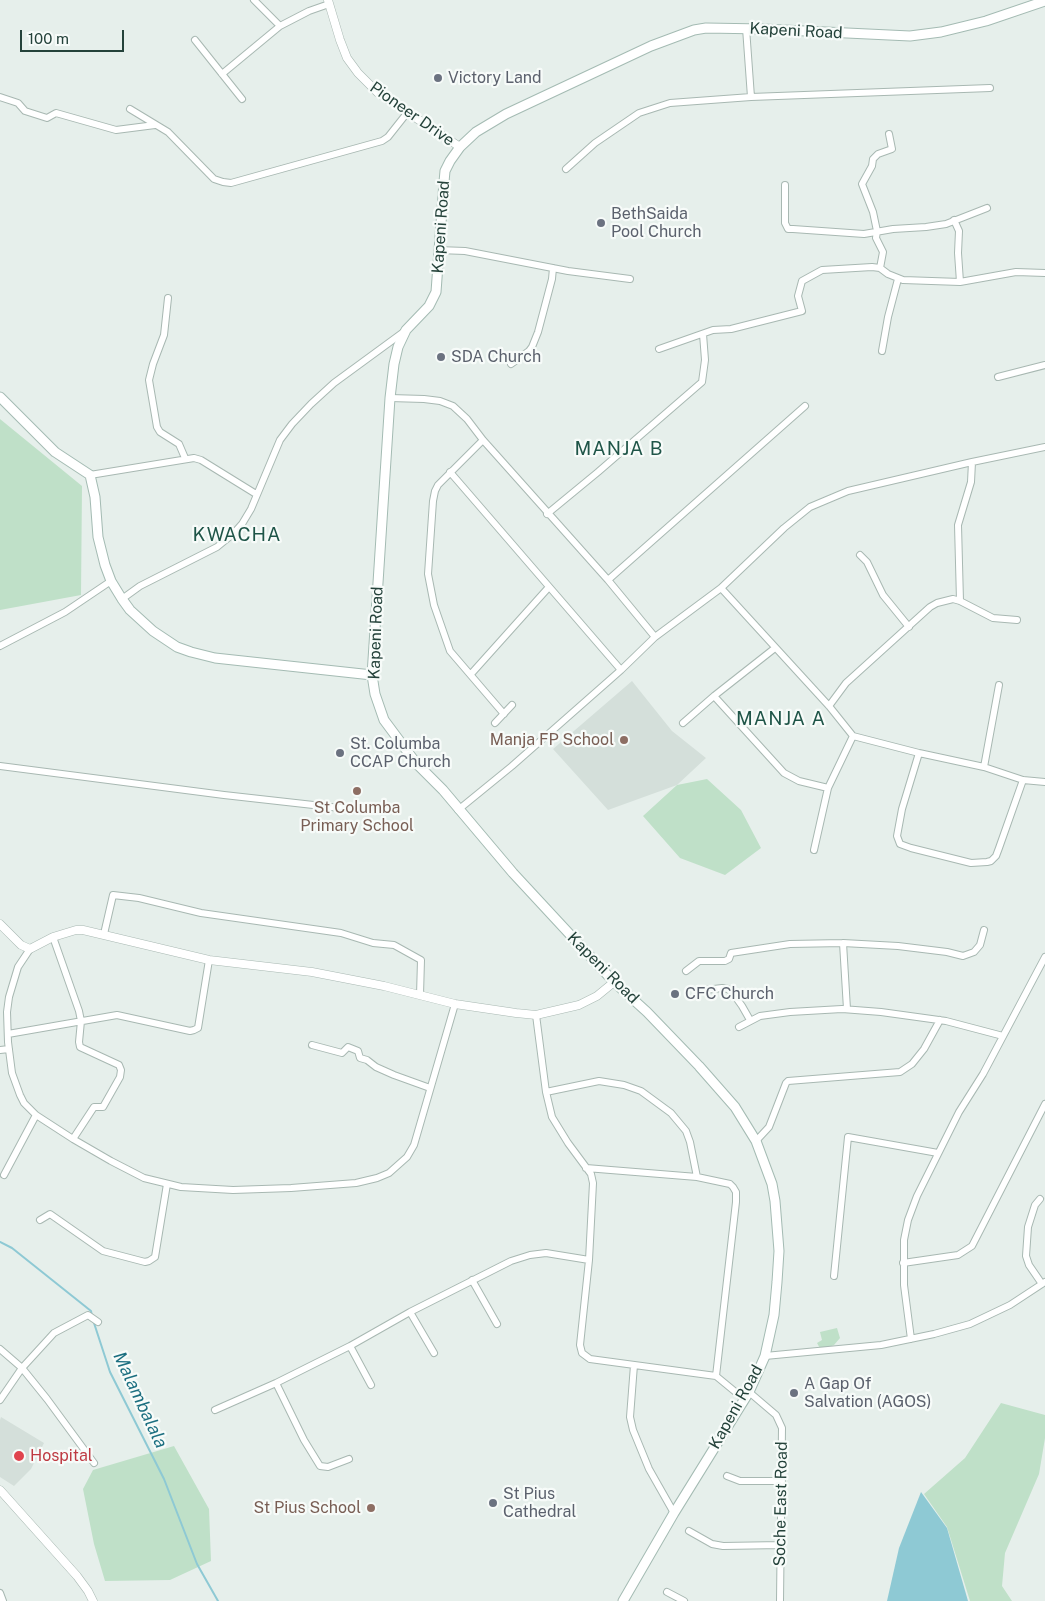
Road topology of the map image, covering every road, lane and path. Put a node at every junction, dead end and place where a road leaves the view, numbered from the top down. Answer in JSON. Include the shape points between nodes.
{"nodes":[{"id":1,"x":254,"y":0,"type":"edge"},
{"id":2,"x":1045,"y":1,"type":"edge"},
{"id":3,"x":328,"y":2,"type":"edge"},
{"id":4,"x":280,"y":26,"type":"junction"},
{"id":5,"x":746,"y":28,"type":"junction"},
{"id":6,"x":195,"y":40,"type":"dead end"},
{"id":7,"x":222,"y":74,"type":"junction"},
{"id":8,"x":990,"y":88,"type":"dead end"},
{"id":9,"x":0,"y":97,"type":"edge"},
{"id":10,"x":751,"y":97,"type":"junction"},
{"id":11,"x":242,"y":99,"type":"dead end"},
{"id":12,"x":130,"y":109,"type":"dead end"},
{"id":13,"x":407,"y":113,"type":"junction"},
{"id":14,"x":155,"y":125,"type":"junction"},
{"id":15,"x":889,"y":134,"type":"dead end"},
{"id":16,"x":460,"y":147,"type":"junction"},
{"id":17,"x":566,"y":169,"type":"dead end"},
{"id":18,"x":785,"y":185,"type":"dead end"},
{"id":19,"x":987,"y":208,"type":"dead end"},
{"id":20,"x":954,"y":220,"type":"junction"},
{"id":21,"x":877,"y":231,"type":"junction"},
{"id":22,"x":438,"y":250,"type":"junction"},
{"id":23,"x":554,"y":268,"type":"junction"},
{"id":24,"x":880,"y":268,"type":"junction"},
{"id":25,"x":1045,"y":273,"type":"edge"},
{"id":26,"x":630,"y":279,"type":"dead end"},
{"id":27,"x":898,"y":279,"type":"junction"},
{"id":28,"x":960,"y":282,"type":"junction"},
{"id":29,"x":168,"y":298,"type":"dead end"},
{"id":30,"x":406,"y":330,"type":"junction"},
{"id":31,"x":703,"y":334,"type":"junction"},
{"id":32,"x":659,"y":350,"type":"dead end"},
{"id":33,"x":882,"y":351,"type":"dead end"},
{"id":34,"x":511,"y":364,"type":"dead end"},
{"id":35,"x":1045,"y":365,"type":"edge"},
{"id":36,"x":998,"y":377,"type":"dead end"},
{"id":37,"x":0,"y":397,"type":"edge"},
{"id":38,"x":390,"y":398,"type":"junction"},
{"id":39,"x":805,"y":406,"type":"dead end"},
{"id":40,"x":483,"y":440,"type":"junction"},
{"id":41,"x":1045,"y":447,"type":"edge"},
{"id":42,"x":185,"y":458,"type":"junction"},
{"id":43,"x":972,"y":462,"type":"junction"},
{"id":44,"x":450,"y":472,"type":"junction"},
{"id":45,"x":90,"y":475,"type":"junction"},
{"id":46,"x":256,"y":494,"type":"junction"},
{"id":47,"x":547,"y":514,"type":"junction"},
{"id":48,"x":860,"y":555,"type":"dead end"},
{"id":49,"x":608,"y":580,"type":"junction"},
{"id":50,"x":111,"y":581,"type":"junction"},
{"id":51,"x":549,"y":587,"type":"junction"},
{"id":52,"x":721,"y":588,"type":"junction"},
{"id":53,"x":122,"y":599,"type":"junction"},
{"id":54,"x":960,"y":601,"type":"junction"},
{"id":55,"x":1017,"y":620,"type":"dead end"},
{"id":56,"x":909,"y":627,"type":"junction"},
{"id":57,"x":655,"y":637,"type":"junction"},
{"id":58,"x":0,"y":646,"type":"edge"},
{"id":59,"x":775,"y":648,"type":"junction"},
{"id":60,"x":621,"y":670,"type":"junction"},
{"id":61,"x":471,"y":674,"type":"junction"},
{"id":62,"x":372,"y":675,"type":"junction"},
{"id":63,"x":999,"y":685,"type":"dead end"},
{"id":64,"x":714,"y":696,"type":"junction"},
{"id":65,"x":512,"y":705,"type":"dead end"},
{"id":66,"x":829,"y":706,"type":"junction"},
{"id":67,"x":504,"y":714,"type":"junction"},
{"id":68,"x":495,"y":722,"type":"dead end"},
{"id":69,"x":683,"y":723,"type":"dead end"},
{"id":70,"x":853,"y":736,"type":"junction"},
{"id":71,"x":919,"y":753,"type":"junction"},
{"id":72,"x":0,"y":766,"type":"edge"},
{"id":73,"x":984,"y":767,"type":"junction"},
{"id":74,"x":1023,"y":780,"type":"junction"},
{"id":75,"x":1045,"y":782,"type":"edge"},
{"id":76,"x":828,"y":788,"type":"junction"},
{"id":77,"x":358,"y":810,"type":"dead end"},
{"id":78,"x":458,"y":810,"type":"junction"},
{"id":79,"x":814,"y":850,"type":"dead end"},
{"id":80,"x":0,"y":924,"type":"edge"},
{"id":81,"x":984,"y":930,"type":"dead end"},
{"id":82,"x":104,"y":934,"type":"junction"},
{"id":83,"x":53,"y":937,"type":"junction"},
{"id":84,"x":843,"y":943,"type":"junction"},
{"id":85,"x":30,"y":949,"type":"junction"},
{"id":86,"x":1045,"y":957,"type":"edge"},
{"id":87,"x":209,"y":960,"type":"junction"},
{"id":88,"x":686,"y":971,"type":"dead end"},
{"id":89,"x":614,"y":982,"type":"junction"},
{"id":90,"x":697,"y":991,"type":"dead end"},
{"id":91,"x":420,"y":995,"type":"junction"},
{"id":92,"x":455,"y":1004,"type":"junction"},
{"id":93,"x":847,"y":1009,"type":"junction"},
{"id":94,"x":536,"y":1015,"type":"junction"},
{"id":95,"x":750,"y":1020,"type":"junction"},
{"id":96,"x":940,"y":1020,"type":"junction"},
{"id":97,"x":81,"y":1021,"type":"junction"},
{"id":98,"x":739,"y":1027,"type":"dead end"},
{"id":99,"x":8,"y":1034,"type":"junction"},
{"id":100,"x":1003,"y":1036,"type":"junction"},
{"id":101,"x":312,"y":1045,"type":"dead end"},
{"id":102,"x":9,"y":1049,"type":"junction"},
{"id":103,"x":0,"y":1050,"type":"edge"},
{"id":104,"x":430,"y":1088,"type":"junction"},
{"id":105,"x":546,"y":1092,"type":"junction"},
{"id":106,"x":1045,"y":1104,"type":"edge"},
{"id":107,"x":36,"y":1115,"type":"junction"},
{"id":108,"x":73,"y":1139,"type":"junction"},
{"id":109,"x":756,"y":1141,"type":"junction"},
{"id":110,"x":938,"y":1153,"type":"junction"},
{"id":111,"x":586,"y":1168,"type":"junction"},
{"id":112,"x":4,"y":1175,"type":"dead end"},
{"id":113,"x":697,"y":1177,"type":"junction"},
{"id":114,"x":167,"y":1184,"type":"junction"},
{"id":115,"x":1040,"y":1199,"type":"dead end"},
{"id":116,"x":40,"y":1220,"type":"dead end"},
{"id":117,"x":589,"y":1260,"type":"junction"},
{"id":118,"x":903,"y":1263,"type":"junction"},
{"id":119,"x":834,"y":1276,"type":"dead end"},
{"id":120,"x":472,"y":1280,"type":"junction"},
{"id":121,"x":1043,"y":1283,"type":"edge"},
{"id":122,"x":410,"y":1312,"type":"junction"},
{"id":123,"x":98,"y":1322,"type":"dead end"},
{"id":124,"x":496,"y":1324,"type":"dead end"},
{"id":125,"x":911,"y":1339,"type":"junction"},
{"id":126,"x":350,"y":1346,"type":"junction"},
{"id":127,"x":0,"y":1348,"type":"edge"},
{"id":128,"x":434,"y":1353,"type":"dead end"},
{"id":129,"x":765,"y":1356,"type":"junction"},
{"id":130,"x":634,"y":1365,"type":"junction"},
{"id":131,"x":22,"y":1368,"type":"junction"},
{"id":132,"x":716,"y":1376,"type":"junction"},
{"id":133,"x":276,"y":1383,"type":"junction"},
{"id":134,"x":371,"y":1385,"type":"dead end"},
{"id":135,"x":746,"y":1395,"type":"junction"},
{"id":136,"x":0,"y":1400,"type":"edge"},
{"id":137,"x":215,"y":1410,"type":"dead end"},
{"id":138,"x":349,"y":1459,"type":"dead end"},
{"id":139,"x":94,"y":1463,"type":"dead end"},
{"id":140,"x":727,"y":1476,"type":"dead end"},
{"id":141,"x":782,"y":1481,"type":"junction"},
{"id":142,"x":0,"y":1490,"type":"edge"},
{"id":143,"x":674,"y":1513,"type":"junction"},
{"id":144,"x":689,"y":1531,"type":"dead end"},
{"id":145,"x":780,"y":1545,"type":"junction"},
{"id":146,"x":0,"y":1592,"type":"edge"},
{"id":147,"x":667,"y":1592,"type":"dead end"},
{"id":148,"x":3,"y":1601,"type":"edge"},
{"id":149,"x":93,"y":1601,"type":"edge"},
{"id":150,"x":623,"y":1601,"type":"edge"},
{"id":151,"x":684,"y":1601,"type":"edge"},
{"id":152,"x":780,"y":1601,"type":"edge"}],
"edges":[{"from":1,"to":4,"type":"street"},
{"from":2,"to":5,"type":"main road","name":"Kapeni Road","via":[[986,21],[910,36]]},
{"from":3,"to":4,"type":"street"},
{"from":3,"to":13,"type":"street","name":"Pioneer Drive","via":[[347,58],[378,93]]},
{"from":4,"to":7,"type":"street"},
{"from":5,"to":10,"type":"street"},
{"from":5,"to":16,"type":"main road","name":"Kapeni Road","via":[[694,30],[651,46],[506,114],[476,132]]},
{"from":6,"to":7,"type":"street"},
{"from":7,"to":11,"type":"street"},
{"from":8,"to":10,"type":"street"},
{"from":9,"to":14,"type":"street","via":[[18,103],[25,111],[47,118],[56,113],[116,130]]},
{"from":10,"to":17,"type":"street","via":[[656,106],[639,113],[595,142]]},
{"from":12,"to":14,"type":"street"},
{"from":13,"to":14,"type":"street","via":[[382,141],[231,182],[214,179],[168,132]]},
{"from":13,"to":16,"type":"street","name":"Pioneer Drive"},
{"from":15,"to":21,"type":"street","via":[[892,149],[873,159],[862,184]]},
{"from":16,"to":22,"type":"main road","name":"Kapeni Road","via":[[445,172]]},
{"from":18,"to":21,"type":"street","via":[[785,223],[788,229],[864,234]]},
{"from":19,"to":20,"type":"street"},
{"from":20,"to":21,"type":"street","via":[[926,227]]},
{"from":20,"to":28,"type":"street","via":[[959,231]]},
{"from":21,"to":24,"type":"street","via":[[876,238],[883,252]]},
{"from":22,"to":23,"type":"street","via":[[465,251]]},
{"from":22,"to":30,"type":"main road","name":"Kapeni Road","via":[[436,292],[429,306]]},
{"from":23,"to":26,"type":"street"},
{"from":23,"to":34,"type":"street","via":[[532,347]]},
{"from":24,"to":27,"type":"street"},
{"from":24,"to":31,"type":"street","via":[[822,270],[802,281],[798,296],[802,311]]},
{"from":25,"to":28,"type":"street","via":[[1016,272]]},
{"from":27,"to":28,"type":"street"},
{"from":27,"to":33,"type":"street"},
{"from":29,"to":42,"type":"street","via":[[164,335],[149,380],[157,427],[179,444]]},
{"from":30,"to":38,"type":"main road","name":"Kapeni Road","via":[[398,347]]},
{"from":30,"to":46,"type":"street","via":[[334,383],[292,424],[280,440]]},
{"from":31,"to":32,"type":"street"},
{"from":31,"to":47,"type":"street","via":[[705,360],[702,382]]},
{"from":35,"to":36,"type":"street"},
{"from":37,"to":45,"type":"main road","via":[[55,452]]},
{"from":38,"to":40,"type":"street","via":[[440,401],[453,406]]},
{"from":38,"to":62,"type":"main road","name":"Kapeni Road"},
{"from":39,"to":49,"type":"street"},
{"from":40,"to":44,"type":"street"},
{"from":40,"to":47,"type":"street"},
{"from":41,"to":43,"type":"street"},
{"from":42,"to":45,"type":"street"},
{"from":42,"to":46,"type":"street","via":[[201,460]]},
{"from":43,"to":52,"type":"street","via":[[848,491],[810,507]]},
{"from":43,"to":54,"type":"street","via":[[971,482],[958,526]]},
{"from":44,"to":51,"type":"street"},
{"from":44,"to":61,"type":"street","via":[[438,485],[433,501],[428,574],[434,605],[450,651]]},
{"from":45,"to":50,"type":"main road","via":[[95,492],[98,537]]},
{"from":46,"to":53,"type":"street","via":[[242,524],[223,543],[140,586]]},
{"from":47,"to":49,"type":"street"},
{"from":48,"to":56,"type":"street","via":[[883,594]]},
{"from":49,"to":57,"type":"street"},
{"from":50,"to":53,"type":"main road"},
{"from":50,"to":58,"type":"street","via":[[66,612]]},
{"from":51,"to":60,"type":"street"},
{"from":51,"to":61,"type":"street"},
{"from":52,"to":57,"type":"street"},
{"from":52,"to":59,"type":"street"},
{"from":53,"to":62,"type":"main road","via":[[153,632],[191,652],[215,658]]},
{"from":54,"to":55,"type":"street","via":[[993,618]]},
{"from":54,"to":56,"type":"street","via":[[937,603]]},
{"from":56,"to":66,"type":"street","via":[[846,683]]},
{"from":57,"to":60,"type":"street"},
{"from":59,"to":64,"type":"street"},
{"from":59,"to":66,"type":"street"},
{"from":60,"to":78,"type":"street"},
{"from":61,"to":67,"type":"street"},
{"from":62,"to":78,"type":"main road","name":"Kapeni Road","via":[[374,694],[387,726]]},
{"from":63,"to":73,"type":"street"},
{"from":64,"to":69,"type":"street"},
{"from":64,"to":76,"type":"street","via":[[784,773],[799,781]]},
{"from":65,"to":67,"type":"street"},
{"from":66,"to":70,"type":"street"},
{"from":67,"to":68,"type":"street"},
{"from":70,"to":71,"type":"street"},
{"from":70,"to":76,"type":"street"},
{"from":71,"to":73,"type":"street"},
{"from":71,"to":74,"type":"street","via":[[896,836],[900,844],[911,848],[971,863],[987,862],[996,856]]},
{"from":72,"to":77,"type":"street"},
{"from":73,"to":74,"type":"street"},
{"from":74,"to":75,"type":"street"},
{"from":76,"to":79,"type":"street"},
{"from":78,"to":89,"type":"main road","name":"Kapeni Road"},
{"from":80,"to":85,"type":"street","via":[[21,945]]},
{"from":81,"to":84,"type":"street","via":[[980,945],[974,952],[963,956],[898,946]]},
{"from":82,"to":83,"type":"street","via":[[76,930]]},
{"from":82,"to":87,"type":"street"},
{"from":82,"to":91,"type":"street","via":[[113,895],[201,913],[341,933],[394,945],[421,960]]},
{"from":83,"to":85,"type":"street"},
{"from":83,"to":97,"type":"street"},
{"from":84,"to":88,"type":"street","via":[[790,944],[739,951],[731,953],[725,961],[699,960]]},
{"from":84,"to":93,"type":"street"},
{"from":85,"to":99,"type":"street","via":[[18,967],[9,997]]},
{"from":86,"to":100,"type":"street"},
{"from":87,"to":91,"type":"street","via":[[312,972]]},
{"from":87,"to":97,"type":"street","via":[[198,1028],[194,1030],[117,1015]]},
{"from":89,"to":94,"type":"street","via":[[586,1002]]},
{"from":89,"to":109,"type":"main road","name":"Kapeni Road","via":[[705,1073],[735,1107]]},
{"from":90,"to":95,"type":"street","via":[[728,989]]},
{"from":91,"to":92,"type":"street"},
{"from":92,"to":94,"type":"street"},
{"from":92,"to":104,"type":"street"},
{"from":93,"to":95,"type":"street","via":[[790,1012]]},
{"from":93,"to":96,"type":"street"},
{"from":94,"to":105,"type":"street"},
{"from":95,"to":98,"type":"street"},
{"from":96,"to":100,"type":"street"},
{"from":96,"to":109,"type":"street","via":[[912,1064],[900,1072],[788,1081],[769,1128]]},
{"from":97,"to":99,"type":"street"},
{"from":97,"to":108,"type":"street","via":[[80,1047],[119,1065],[121,1070],[103,1107],[92,1110]]},
{"from":99,"to":102,"type":"street"},
{"from":100,"to":110,"type":"street"},
{"from":101,"to":104,"type":"street","via":[[342,1053],[348,1047],[358,1051],[360,1058],[394,1076]]},
{"from":102,"to":103,"type":"street"},
{"from":102,"to":107,"type":"street","via":[[12,1073],[20,1095]]},
{"from":104,"to":114,"type":"street","via":[[414,1145],[407,1157],[389,1173],[377,1178],[356,1183],[232,1190]]},
{"from":105,"to":111,"type":"street","via":[[552,1117]]},
{"from":105,"to":113,"type":"street","via":[[599,1081],[641,1091],[671,1113],[686,1131]]},
{"from":106,"to":118,"type":"street","via":[[972,1246],[958,1255]]},
{"from":107,"to":108,"type":"street"},
{"from":107,"to":112,"type":"street"},
{"from":108,"to":114,"type":"street","via":[[144,1178]]},
{"from":109,"to":129,"type":"main road","name":"Kapeni Road","via":[[772,1184],[778,1243],[774,1315]]},
{"from":110,"to":118,"type":"street","via":[[908,1220]]},
{"from":110,"to":119,"type":"street","via":[[848,1138]]},
{"from":111,"to":113,"type":"street"},
{"from":111,"to":117,"type":"street","via":[[593,1183]]},
{"from":113,"to":132,"type":"street","via":[[730,1184],[736,1192]]},
{"from":114,"to":116,"type":"street","via":[[155,1257],[150,1261],[103,1251],[50,1214]]},
{"from":115,"to":121,"type":"street","via":[[1028,1227],[1026,1256]]},
{"from":117,"to":120,"type":"street","via":[[546,1253],[530,1255]]},
{"from":117,"to":130,"type":"street","via":[[580,1348],[590,1359]]},
{"from":118,"to":125,"type":"street"},
{"from":120,"to":122,"type":"street"},
{"from":120,"to":124,"type":"street"},
{"from":121,"to":125,"type":"street","via":[[1010,1305],[970,1324]]},
{"from":122,"to":126,"type":"street"},
{"from":122,"to":128,"type":"street"},
{"from":123,"to":131,"type":"street","via":[[88,1314],[54,1333]]},
{"from":125,"to":129,"type":"street"},
{"from":126,"to":133,"type":"street"},
{"from":126,"to":134,"type":"street"},
{"from":127,"to":131,"type":"street"},
{"from":129,"to":135,"type":"main road","name":"Kapeni Road"},
{"from":130,"to":132,"type":"street"},
{"from":130,"to":143,"type":"street","via":[[631,1424],[649,1469]]},
{"from":131,"to":136,"type":"street"},
{"from":131,"to":139,"type":"street"},
{"from":132,"to":135,"type":"street","name":"Soche East Road"},
{"from":133,"to":137,"type":"street"},
{"from":133,"to":138,"type":"street","via":[[320,1466],[328,1467]]},
{"from":135,"to":141,"type":"street","name":"Soche East Road","via":[[770,1408],[781,1423]]},
{"from":135,"to":143,"type":"main road","name":"Kapeni Road"},
{"from":140,"to":141,"type":"street","via":[[740,1481]]},
{"from":141,"to":145,"type":"street","name":"Soche East Road"},
{"from":142,"to":149,"type":"street","via":[[77,1576]]},
{"from":143,"to":150,"type":"main road","name":"Kapeni Road"},
{"from":144,"to":145,"type":"street","via":[[712,1544],[723,1546]]},
{"from":145,"to":152,"type":"street","name":"Soche East Road"},
{"from":146,"to":148,"type":"street"},
{"from":147,"to":151,"type":"street"}]}
